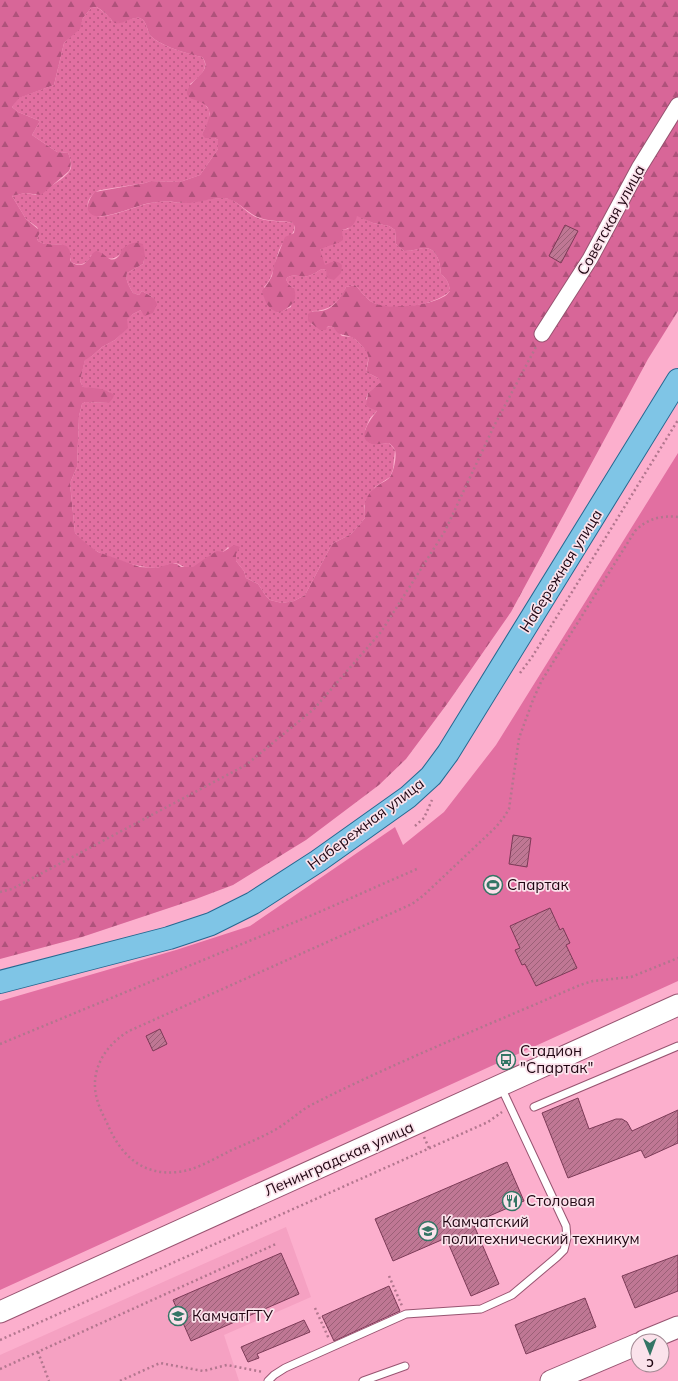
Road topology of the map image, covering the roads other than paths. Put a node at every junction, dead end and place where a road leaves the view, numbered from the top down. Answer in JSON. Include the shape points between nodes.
{"nodes":[{"id":1,"x":678,"y":105,"type":"edge"},
{"id":2,"x":542,"y":334,"type":"road end"},
{"id":3,"x":678,"y":380,"type":"edge"},
{"id":4,"x":0,"y":982,"type":"edge"},
{"id":5,"x":678,"y":1005,"type":"edge"},
{"id":6,"x":678,"y":1046,"type":"edge"},
{"id":7,"x":500,"y":1085,"type":"junction"},
{"id":8,"x":534,"y":1108,"type":"dead end"},
{"id":9,"x":0,"y":1312,"type":"edge"},
{"id":10,"x":678,"y":1326,"type":"edge"},
{"id":11,"x":662,"y":1333,"type":"edge"},
{"id":12,"x":630,"y":1347,"type":"edge"},
{"id":13,"x":405,"y":1366,"type":"dead end"},
{"id":14,"x":268,"y":1381,"type":"edge"},
{"id":15,"x":363,"y":1381,"type":"edge"},
{"id":16,"x":551,"y":1381,"type":"edge"}],
"edges":[{"from":1,"to":2,"type":"street","name":"Советская улица","via":[[639,168],[590,259]]},
{"from":3,"to":4,"type":"main road","name":"Набережная улица","via":[[448,753],[420,787],[278,888],[211,924],[169,938]]},
{"from":5,"to":7,"type":"main road","name":"Ленинградская улица"},
{"from":6,"to":8,"type":"lane"},
{"from":7,"to":9,"type":"main road","name":"Ленинградская улица"},
{"from":7,"to":14,"type":"lane","via":[[566,1226],[564,1250],[512,1295],[481,1309],[406,1314],[284,1368]]},
{"from":10,"to":11,"type":"main road"},
{"from":12,"to":16,"type":"main road"},
{"from":13,"to":15,"type":"lane"}]}
